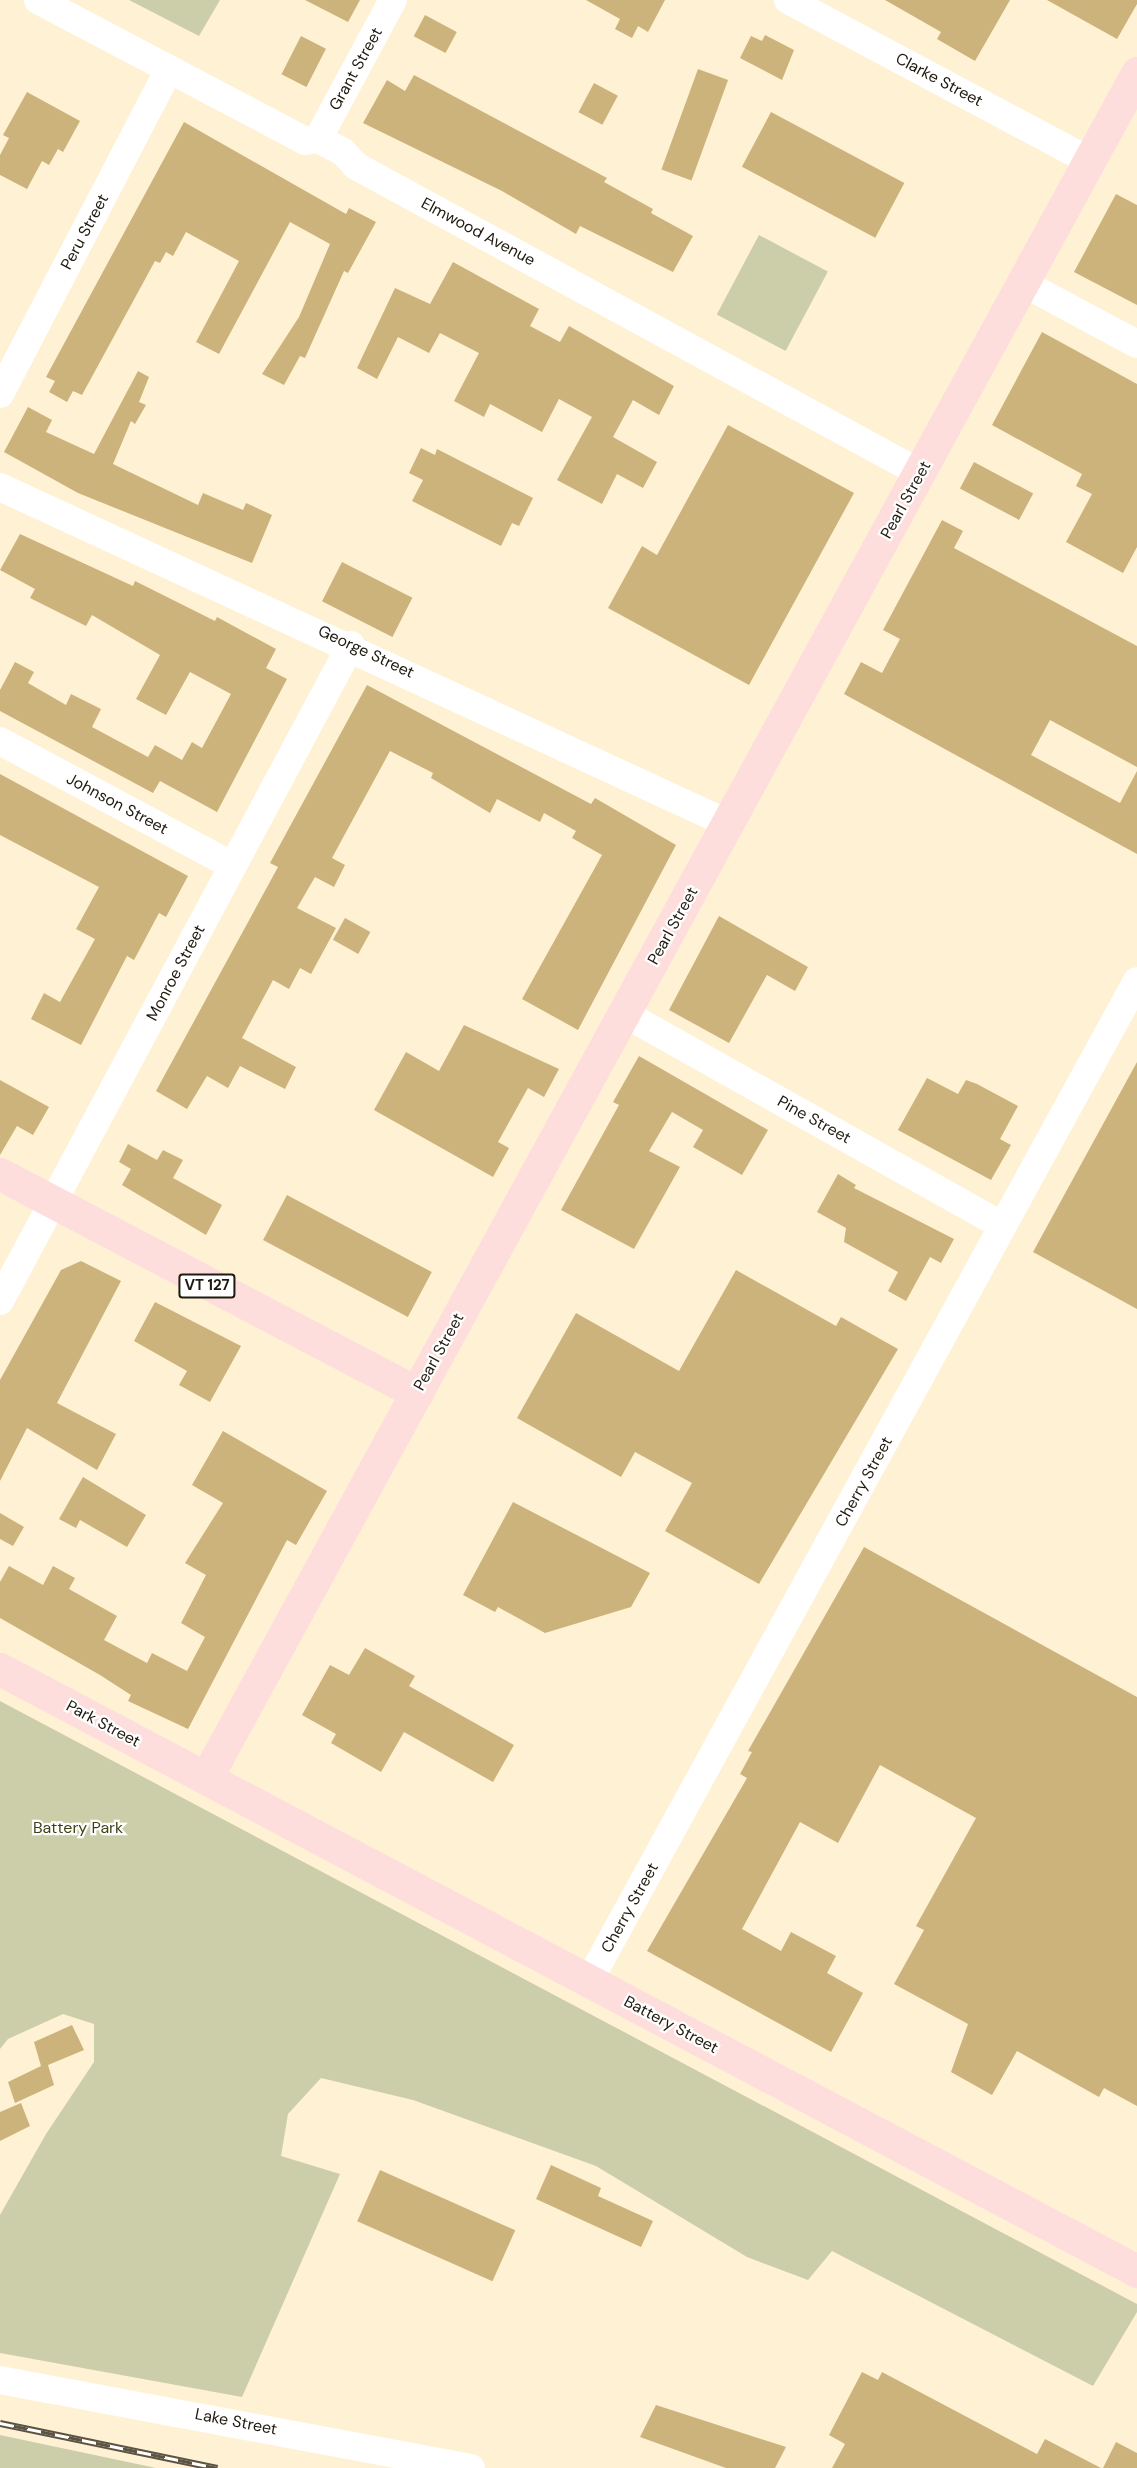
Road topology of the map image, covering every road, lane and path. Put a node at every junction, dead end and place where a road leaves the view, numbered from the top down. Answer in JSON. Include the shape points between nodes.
{"nodes":[{"id":1,"x":38,"y":0,"type":"edge"},
{"id":2,"x":393,"y":0,"type":"edge"},
{"id":3,"x":788,"y":0,"type":"edge"},
{"id":4,"x":169,"y":69,"type":"junction"},
{"id":5,"x":1137,"y":73,"type":"edge"},
{"id":6,"x":318,"y":139,"type":"junction"},
{"id":7,"x":1089,"y":161,"type":"junction"},
{"id":8,"x":1038,"y":291,"type":"dead end"},
{"id":9,"x":1137,"y":344,"type":"edge"},
{"id":10,"x":0,"y":394,"type":"edge"},
{"id":11,"x":920,"y":473,"type":"junction"},
{"id":12,"x":0,"y":487,"type":"edge"},
{"id":13,"x":351,"y":645,"type":"junction"},
{"id":14,"x":0,"y":741,"type":"edge"},
{"id":15,"x":729,"y":824,"type":"junction"},
{"id":16,"x":233,"y":866,"type":"junction"},
{"id":17,"x":1137,"y":981,"type":"edge"},
{"id":18,"x":625,"y":1014,"type":"junction"},
{"id":19,"x":0,"y":1174,"type":"edge"},
{"id":20,"x":53,"y":1203,"type":"junction"},
{"id":21,"x":1003,"y":1226,"type":"junction"},
{"id":22,"x":0,"y":1300,"type":"edge"},
{"id":23,"x":417,"y":1393,"type":"junction"},
{"id":24,"x":0,"y":1669,"type":"edge"},
{"id":25,"x":206,"y":1778,"type":"junction"},
{"id":26,"x":589,"y":1981,"type":"junction"},
{"id":27,"x":1137,"y":2271,"type":"edge"},
{"id":28,"x":0,"y":2380,"type":"edge"},
{"id":29,"x":471,"y":2468,"type":"edge"}],
"edges":[{"from":1,"to":4,"type":"street","name":"Elmwood Avenue"},
{"from":2,"to":6,"type":"street","name":"Grant Street"},
{"from":3,"to":7,"type":"street","name":"Clarke Street"},
{"from":4,"to":6,"type":"street","name":"Elmwood Avenue","via":[[305,141]]},
{"from":4,"to":10,"type":"street","name":"Peru Street"},
{"from":5,"to":7,"type":"main road","name":"Pearl Street"},
{"from":6,"to":11,"type":"street","name":"Elmwood Avenue","via":[[343,152],[348,161]]},
{"from":7,"to":11,"type":"main road","name":"Pearl Street"},
{"from":8,"to":9,"type":"street"},
{"from":11,"to":15,"type":"main road","name":"Pearl Street"},
{"from":12,"to":13,"type":"street","name":"George Street"},
{"from":13,"to":15,"type":"street","name":"George Street"},
{"from":13,"to":16,"type":"street","name":"Monroe Street"},
{"from":14,"to":16,"type":"street","name":"Johnson Street"},
{"from":15,"to":18,"type":"main road","name":"Pearl Street"},
{"from":16,"to":20,"type":"street","name":"Monroe Street"},
{"from":17,"to":21,"type":"street","name":"Cherry Street"},
{"from":18,"to":21,"type":"street","name":"Pine Street"},
{"from":18,"to":23,"type":"main road","name":"Pearl Street"},
{"from":19,"to":20,"type":"main road","number":"VT 127"},
{"from":20,"to":22,"type":"street","name":"Monroe Street"},
{"from":20,"to":23,"type":"main road","number":"VT 127"},
{"from":21,"to":26,"type":"street","name":"Cherry Street"},
{"from":23,"to":25,"type":"main road","name":"Pearl Street"},
{"from":24,"to":25,"type":"main road","name":"Park Street"},
{"from":25,"to":26,"type":"main road","name":"Battery Street"},
{"from":26,"to":27,"type":"main road","name":"Battery Street"},
{"from":28,"to":29,"type":"street","name":"Lake Street","via":[[251,2423],[315,2440]]}]}
